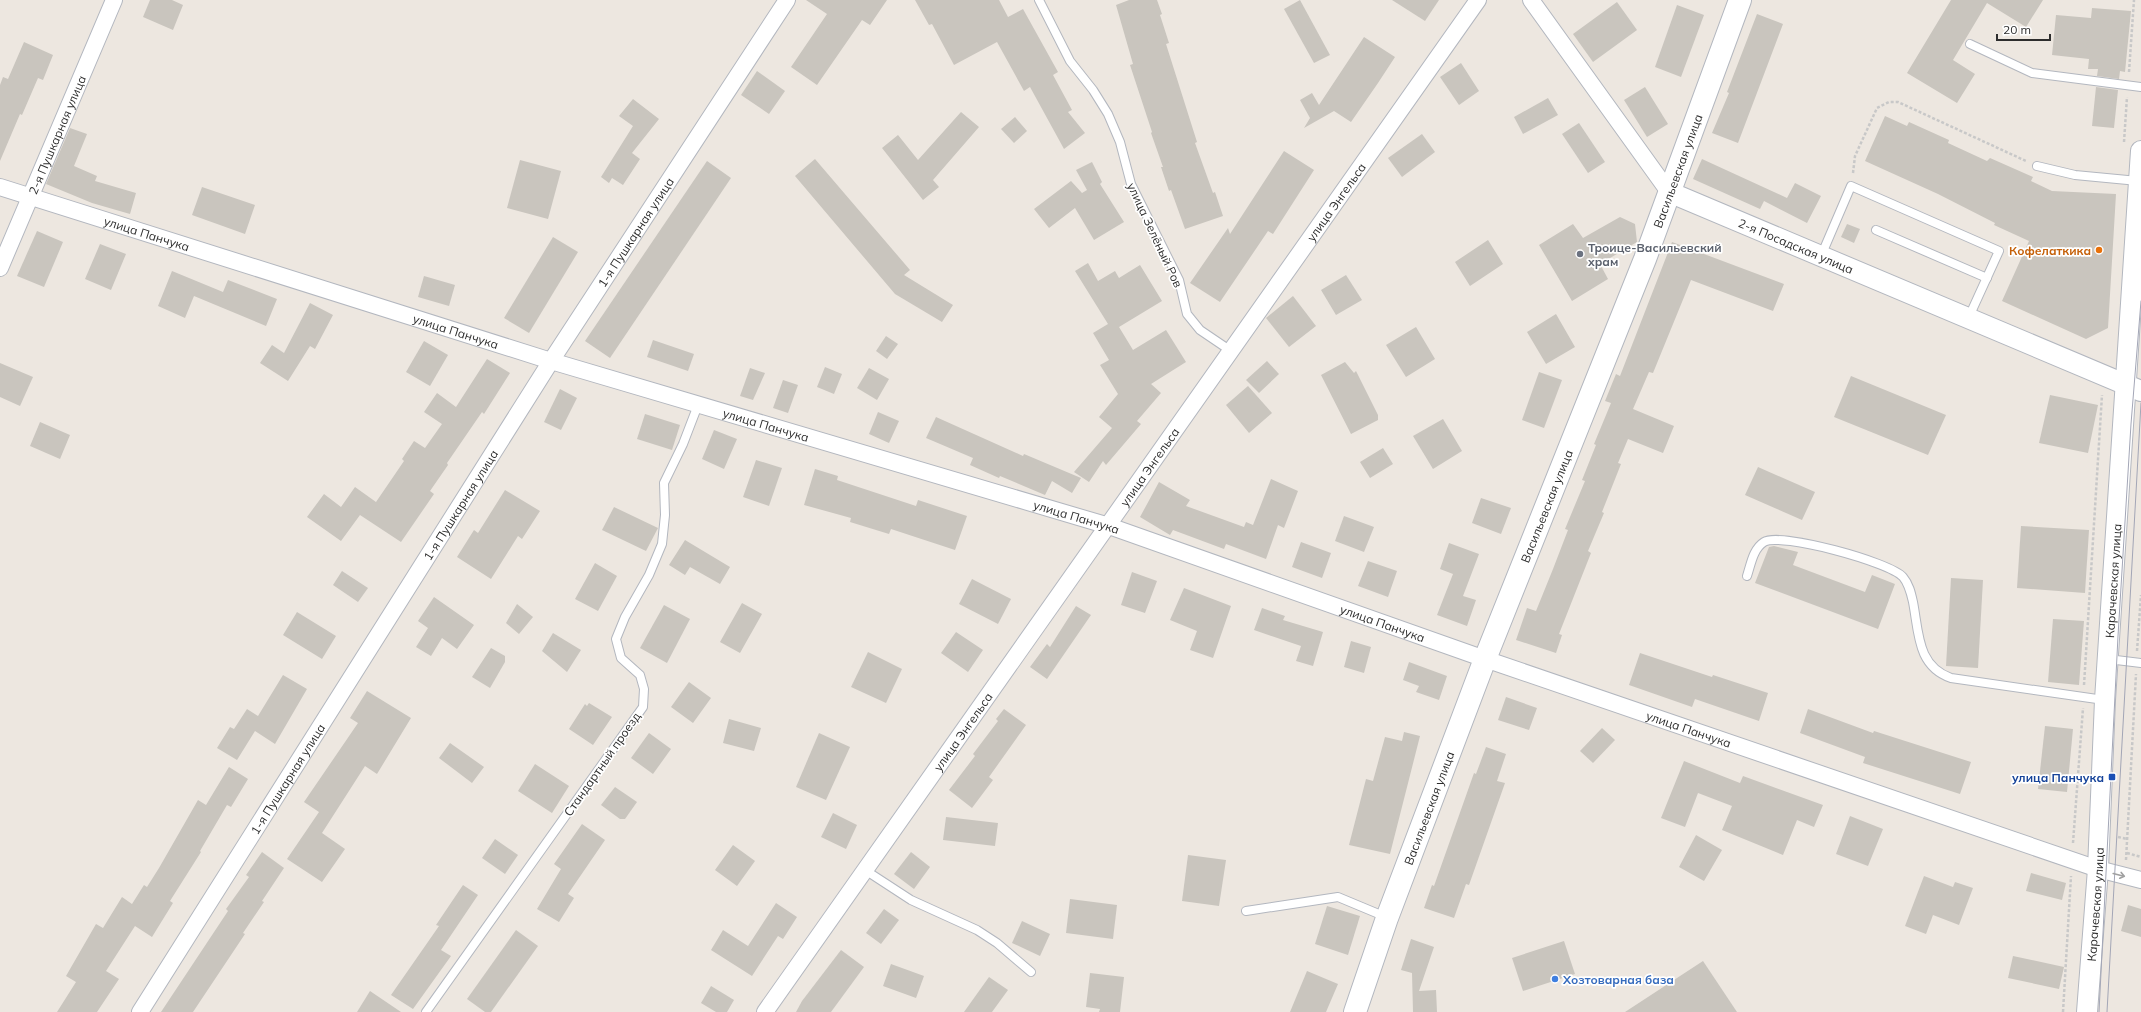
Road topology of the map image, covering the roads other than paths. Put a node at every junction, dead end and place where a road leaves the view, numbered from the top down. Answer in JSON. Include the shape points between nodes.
{"nodes":[{"id":1,"x":114,"y":0,"type":"edge"},
{"id":2,"x":787,"y":0,"type":"edge"},
{"id":3,"x":1039,"y":0,"type":"edge"},
{"id":4,"x":1478,"y":0,"type":"edge"},
{"id":5,"x":1531,"y":0,"type":"edge"},
{"id":6,"x":1740,"y":0,"type":"edge"},
{"id":7,"x":1970,"y":44,"type":"dead end"},
{"id":8,"x":2141,"y":87,"type":"edge"},
{"id":9,"x":2141,"y":151,"type":"edge"},
{"id":10,"x":2037,"y":166,"type":"road end"},
{"id":11,"x":2139,"y":181,"type":"junction"},
{"id":12,"x":0,"y":187,"type":"edge"},
{"id":13,"x":1669,"y":192,"type":"junction"},
{"id":14,"x":32,"y":197,"type":"junction"},
{"id":15,"x":1876,"y":230,"type":"dead end"},
{"id":16,"x":2138,"y":252,"type":"edge"},
{"id":17,"x":1820,"y":256,"type":"junction"},
{"id":18,"x":0,"y":268,"type":"edge"},
{"id":19,"x":1987,"y":278,"type":"junction"},
{"id":20,"x":1968,"y":319,"type":"junction"},
{"id":21,"x":1231,"y":351,"type":"junction"},
{"id":22,"x":551,"y":362,"type":"junction"},
{"id":23,"x":2134,"y":389,"type":"edge"},
{"id":24,"x":698,"y":405,"type":"junction"},
{"id":25,"x":1109,"y":526,"type":"junction"},
{"id":26,"x":1747,"y":576,"type":"dead end"},
{"id":27,"x":2108,"y":658,"type":"junction"},
{"id":28,"x":1485,"y":659,"type":"junction"},
{"id":29,"x":2139,"y":663,"type":"edge"},
{"id":30,"x":2105,"y":700,"type":"junction"},
{"id":31,"x":2098,"y":869,"type":"junction"},
{"id":32,"x":865,"y":870,"type":"junction"},
{"id":33,"x":2141,"y":880,"type":"edge"},
{"id":34,"x":1246,"y":911,"type":"dead end"},
{"id":35,"x":1387,"y":918,"type":"junction"},
{"id":36,"x":1031,"y":972,"type":"dead end"},
{"id":37,"x":140,"y":1012,"type":"edge"},
{"id":38,"x":426,"y":1012,"type":"edge"},
{"id":39,"x":765,"y":1012,"type":"edge"},
{"id":40,"x":1355,"y":1012,"type":"edge"},
{"id":41,"x":2087,"y":1012,"type":"edge"}],
"edges":[{"from":1,"to":14,"type":"street","name":"2-я Пушкарная улица"},
{"from":2,"to":22,"type":"street","name":"1-я Пушкарная улица"},
{"from":3,"to":21,"type":"lane","name":"улица Зелёный Ров","via":[[1070,61],[1108,114],[1120,142],[1130,184],[1179,280],[1187,314],[1200,330]]},
{"from":4,"to":21,"type":"street","name":"улица Энгельса"},
{"from":5,"to":13,"type":"street"},
{"from":6,"to":13,"type":"main road","name":"Васильевская улица"},
{"from":7,"to":8,"type":"lane","via":[[2032,73]]},
{"from":9,"to":11,"type":"street","name":"Карачевская улица"},
{"from":10,"to":11,"type":"lane","via":[[2075,175]]},
{"from":11,"to":16,"type":"street","name":"Карачевская улица"},
{"from":12,"to":14,"type":"street","name":"улица Панчука"},
{"from":13,"to":17,"type":"street","name":"2-я Посадская улица"},
{"from":13,"to":28,"type":"main road","name":"Васильевская улица","via":[[1642,267]]},
{"from":14,"to":18,"type":"street","name":"2-я Пушкарная улица"},
{"from":14,"to":22,"type":"street","name":"улица Панчука"},
{"from":15,"to":19,"type":"lane"},
{"from":16,"to":23,"type":"street","name":"Карачевская улица"},
{"from":17,"to":19,"type":"lane","via":[[1851,186],[1999,251]]},
{"from":17,"to":20,"type":"street","name":"2-я Посадская улица"},
{"from":19,"to":20,"type":"lane"},
{"from":20,"to":23,"type":"street","name":"2-я Посадская улица"},
{"from":21,"to":25,"type":"street","name":"улица Энгельса"},
{"from":22,"to":24,"type":"street","name":"улица Панчука"},
{"from":22,"to":37,"type":"street","name":"1-я Пушкарная улица"},
{"from":23,"to":27,"type":"street","name":"Карачевская улица"},
{"from":24,"to":25,"type":"street","name":"улица Панчука"},
{"from":24,"to":38,"type":"lane","name":"Стандартный проезд","via":[[664,483],[665,515],[662,544],[616,639],[621,658],[640,675],[644,689],[643,707]]},
{"from":25,"to":28,"type":"street","name":"улица Панчука"},
{"from":25,"to":32,"type":"street","name":"улица Энгельса"},
{"from":26,"to":30,"type":"lane","via":[[1756,548],[1765,541],[1775,539],[1832,549],[1894,569],[1904,577],[1910,588],[1924,656],[1939,674],[1951,678]]},
{"from":27,"to":29,"type":"lane"},
{"from":27,"to":30,"type":"street","name":"Карачевская улица"},
{"from":28,"to":31,"type":"street","name":"улица Панчука"},
{"from":28,"to":35,"type":"main road","name":"Васильевская улица"},
{"from":30,"to":31,"type":"street","name":"Карачевская улица"},
{"from":31,"to":33,"type":"street","name":"улица Панчука","one_way":true},
{"from":31,"to":41,"type":"street","name":"Карачевская улица"},
{"from":32,"to":36,"type":"lane","via":[[911,900],[977,930],[997,943]]},
{"from":32,"to":39,"type":"street","name":"улица Энгельса"},
{"from":34,"to":35,"type":"lane","via":[[1338,897]]},
{"from":35,"to":40,"type":"main road","name":"Васильевская улица"}]}
